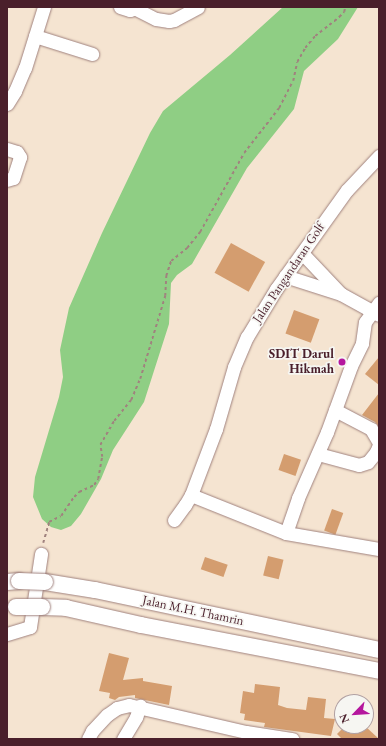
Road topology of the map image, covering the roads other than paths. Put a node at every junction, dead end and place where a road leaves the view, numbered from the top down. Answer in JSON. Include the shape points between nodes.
{"nodes":[{"id":1,"x":44,"y":7,"type":"edge"},
{"id":2,"x":120,"y":7,"type":"edge"},
{"id":3,"x":198,"y":7,"type":"edge"},
{"id":4,"x":138,"y":8,"type":"edge"},
{"id":5,"x":35,"y":36,"type":"junction"},
{"id":6,"x":92,"y":54,"type":"dead end"},
{"id":7,"x":7,"y":104,"type":"edge"},
{"id":8,"x":7,"y":149,"type":"edge"},
{"id":9,"x":379,"y":156,"type":"edge"},
{"id":10,"x":7,"y":180,"type":"edge"},
{"id":11,"x":302,"y":253,"type":"junction"},
{"id":12,"x":285,"y":276,"type":"junction"},
{"id":13,"x":341,"y":294,"type":"junction"},
{"id":14,"x":377,"y":310,"type":"edge"},
{"id":15,"x":335,"y":410,"type":"junction"},
{"id":16,"x":379,"y":444,"type":"edge"},
{"id":17,"x":318,"y":454,"type":"junction"},
{"id":18,"x":191,"y":495,"type":"junction"},
{"id":19,"x":174,"y":520,"type":"dead end"},
{"id":20,"x":286,"y":533,"type":"junction"},
{"id":21,"x":379,"y":549,"type":"edge"},
{"id":22,"x":41,"y":554,"type":"dead end"},
{"id":23,"x":13,"y":582,"type":"edge"},
{"id":24,"x":11,"y":608,"type":"edge"},
{"id":25,"x":7,"y":634,"type":"edge"},
{"id":26,"x":379,"y":650,"type":"edge"},
{"id":27,"x":379,"y":671,"type":"edge"},
{"id":28,"x":140,"y":706,"type":"junction"},
{"id":29,"x":88,"y":739,"type":"edge"},
{"id":30,"x":123,"y":739,"type":"edge"},
{"id":31,"x":292,"y":739,"type":"edge"}],
"edges":[{"from":1,"to":5,"type":"street"},
{"from":2,"to":4,"type":"street"},
{"from":3,"to":4,"type":"street","via":[[169,21],[156,19]]},
{"from":5,"to":6,"type":"street"},
{"from":5,"to":7,"type":"street","via":[[22,74]]},
{"from":8,"to":10,"type":"street","via":[[17,152],[20,157],[13,178]]},
{"from":9,"to":11,"type":"street","name":"Jalan Pangandaran Golf","via":[[347,190]]},
{"from":11,"to":12,"type":"street","name":"Jalan Pangandaran Golf"},
{"from":11,"to":13,"type":"street"},
{"from":12,"to":13,"type":"street"},
{"from":12,"to":18,"type":"street","name":"Jalan Pangandaran Golf","via":[[267,302],[238,355],[216,429]]},
{"from":13,"to":14,"type":"street"},
{"from":14,"to":15,"type":"street","via":[[365,322],[362,343]]},
{"from":15,"to":16,"type":"street","via":[[371,429]]},
{"from":15,"to":17,"type":"street"},
{"from":16,"to":17,"type":"street","via":[[373,457],[364,465]]},
{"from":17,"to":20,"type":"street","via":[[298,498]]},
{"from":18,"to":19,"type":"street","name":"Jalan Pangandaran Golf"},
{"from":18,"to":20,"type":"street"},
{"from":20,"to":21,"type":"street"},
{"from":22,"to":25,"type":"street","via":[[30,627]]},
{"from":23,"to":26,"type":"main road","name":"Jalan M.H. Thamrin","bridge":true,"via":[[45,582],[95,590]]},
{"from":24,"to":27,"type":"main road","name":"Jalan M.H. Thamrin","bridge":true,"via":[[66,608]]},
{"from":28,"to":29,"type":"street","via":[[117,708],[92,731]]},
{"from":28,"to":30,"type":"street"},
{"from":28,"to":31,"type":"street","via":[[246,732]]}]}
